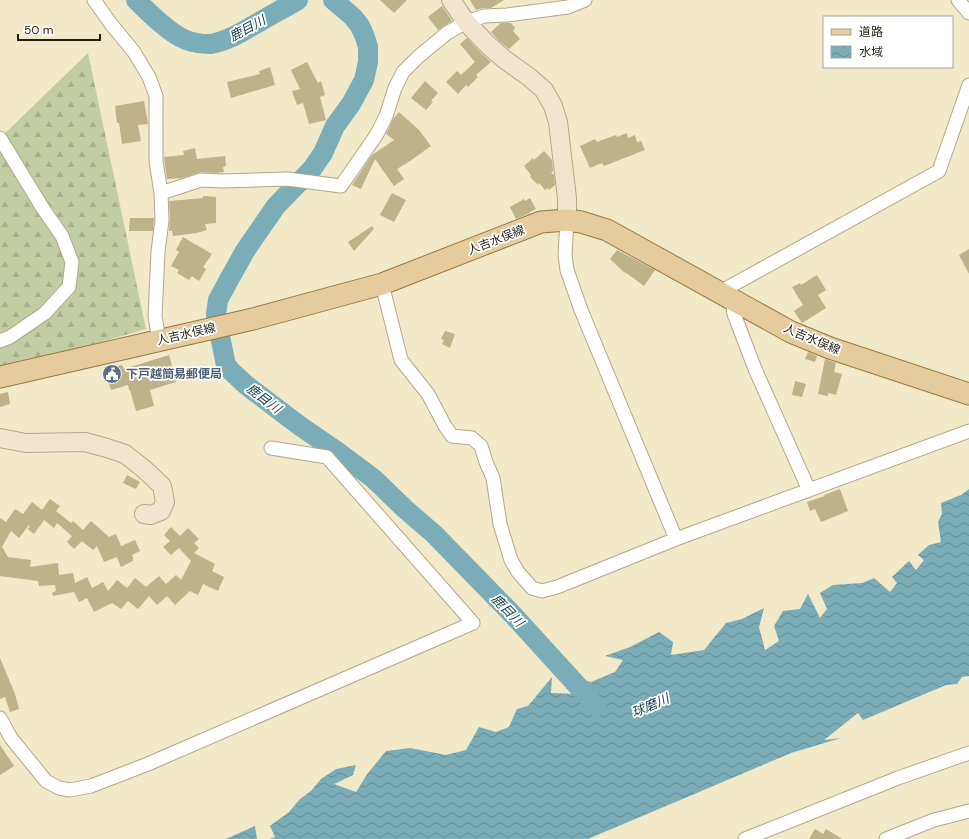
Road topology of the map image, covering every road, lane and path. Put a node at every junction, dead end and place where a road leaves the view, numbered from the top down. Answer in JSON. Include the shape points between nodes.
{"nodes":[{"id":1,"x":94,"y":0,"type":"edge"},
{"id":2,"x":451,"y":0,"type":"edge"},
{"id":3,"x":585,"y":0,"type":"edge"},
{"id":4,"x":958,"y":0,"type":"edge"},
{"id":5,"x":969,"y":13,"type":"edge"},
{"id":6,"x":466,"y":22,"type":"junction"},
{"id":7,"x":969,"y":85,"type":"edge"},
{"id":8,"x":0,"y":138,"type":"edge"},
{"id":9,"x":161,"y":193,"type":"junction"},
{"id":10,"x":567,"y":220,"type":"junction"},
{"id":11,"x":382,"y":284,"type":"junction"},
{"id":12,"x":726,"y":296,"type":"junction"},
{"id":13,"x":0,"y":341,"type":"edge"},
{"id":14,"x":159,"y":341,"type":"junction"},
{"id":15,"x":0,"y":377,"type":"edge"},
{"id":16,"x":969,"y":394,"type":"edge"},
{"id":17,"x":969,"y":431,"type":"edge"},
{"id":18,"x":0,"y":438,"type":"edge"},
{"id":19,"x":271,"y":448,"type":"dead end"},
{"id":20,"x":809,"y":490,"type":"junction"},
{"id":21,"x":144,"y":514,"type":"dead end"},
{"id":22,"x":676,"y":539,"type":"junction"},
{"id":23,"x":0,"y":718,"type":"edge"},
{"id":24,"x":969,"y":753,"type":"edge"},
{"id":25,"x":969,"y":811,"type":"edge"},
{"id":26,"x":745,"y":839,"type":"edge"},
{"id":27,"x":886,"y":839,"type":"edge"}],
"edges":[{"from":1,"to":9,"type":"street","via":[[134,52],[149,77],[156,96],[156,161]]},
{"from":2,"to":6,"type":"street"},
{"from":3,"to":6,"type":"street","via":[[568,7],[484,16]]},
{"from":4,"to":5,"type":"street"},
{"from":6,"to":9,"type":"street","via":[[446,33],[402,72],[377,134],[341,186],[276,178],[201,180]]},
{"from":6,"to":10,"type":"street","via":[[504,60],[544,90],[554,106],[567,198]]},
{"from":7,"to":12,"type":"street","via":[[939,171]]},
{"from":8,"to":13,"type":"street","via":[[62,236],[72,262],[69,287],[45,313]]},
{"from":9,"to":14,"type":"street","via":[[162,220],[155,316]]},
{"from":10,"to":11,"type":"main road","name":"人吉水俣線","via":[[541,222]]},
{"from":10,"to":12,"type":"main road","name":"人吉水俣線","via":[[607,230]]},
{"from":10,"to":22,"type":"street","via":[[564,255],[566,270],[598,354]]},
{"from":11,"to":14,"type":"main road","name":"人吉水俣線"},
{"from":11,"to":22,"type":"street","via":[[401,360],[428,394],[452,436],[472,438],[481,446],[493,478],[500,524],[511,560],[532,588],[542,590],[557,587]]},
{"from":12,"to":16,"type":"main road","name":"人吉水俣線","via":[[791,332]]},
{"from":12,"to":20,"type":"street","via":[[755,369]]},
{"from":14,"to":15,"type":"main road","name":"人吉水俣線"},
{"from":17,"to":20,"type":"street"},
{"from":18,"to":21,"type":"street","via":[[26,444],[85,442],[125,454],[162,486],[165,502],[161,511],[151,515]]},
{"from":19,"to":23,"type":"street","via":[[327,457],[473,623],[148,764],[91,786],[70,790],[46,781],[11,738]]},
{"from":20,"to":22,"type":"street"},
{"from":24,"to":26,"type":"street","via":[[898,778]]},
{"from":25,"to":27,"type":"street","via":[[934,820]]}]}
